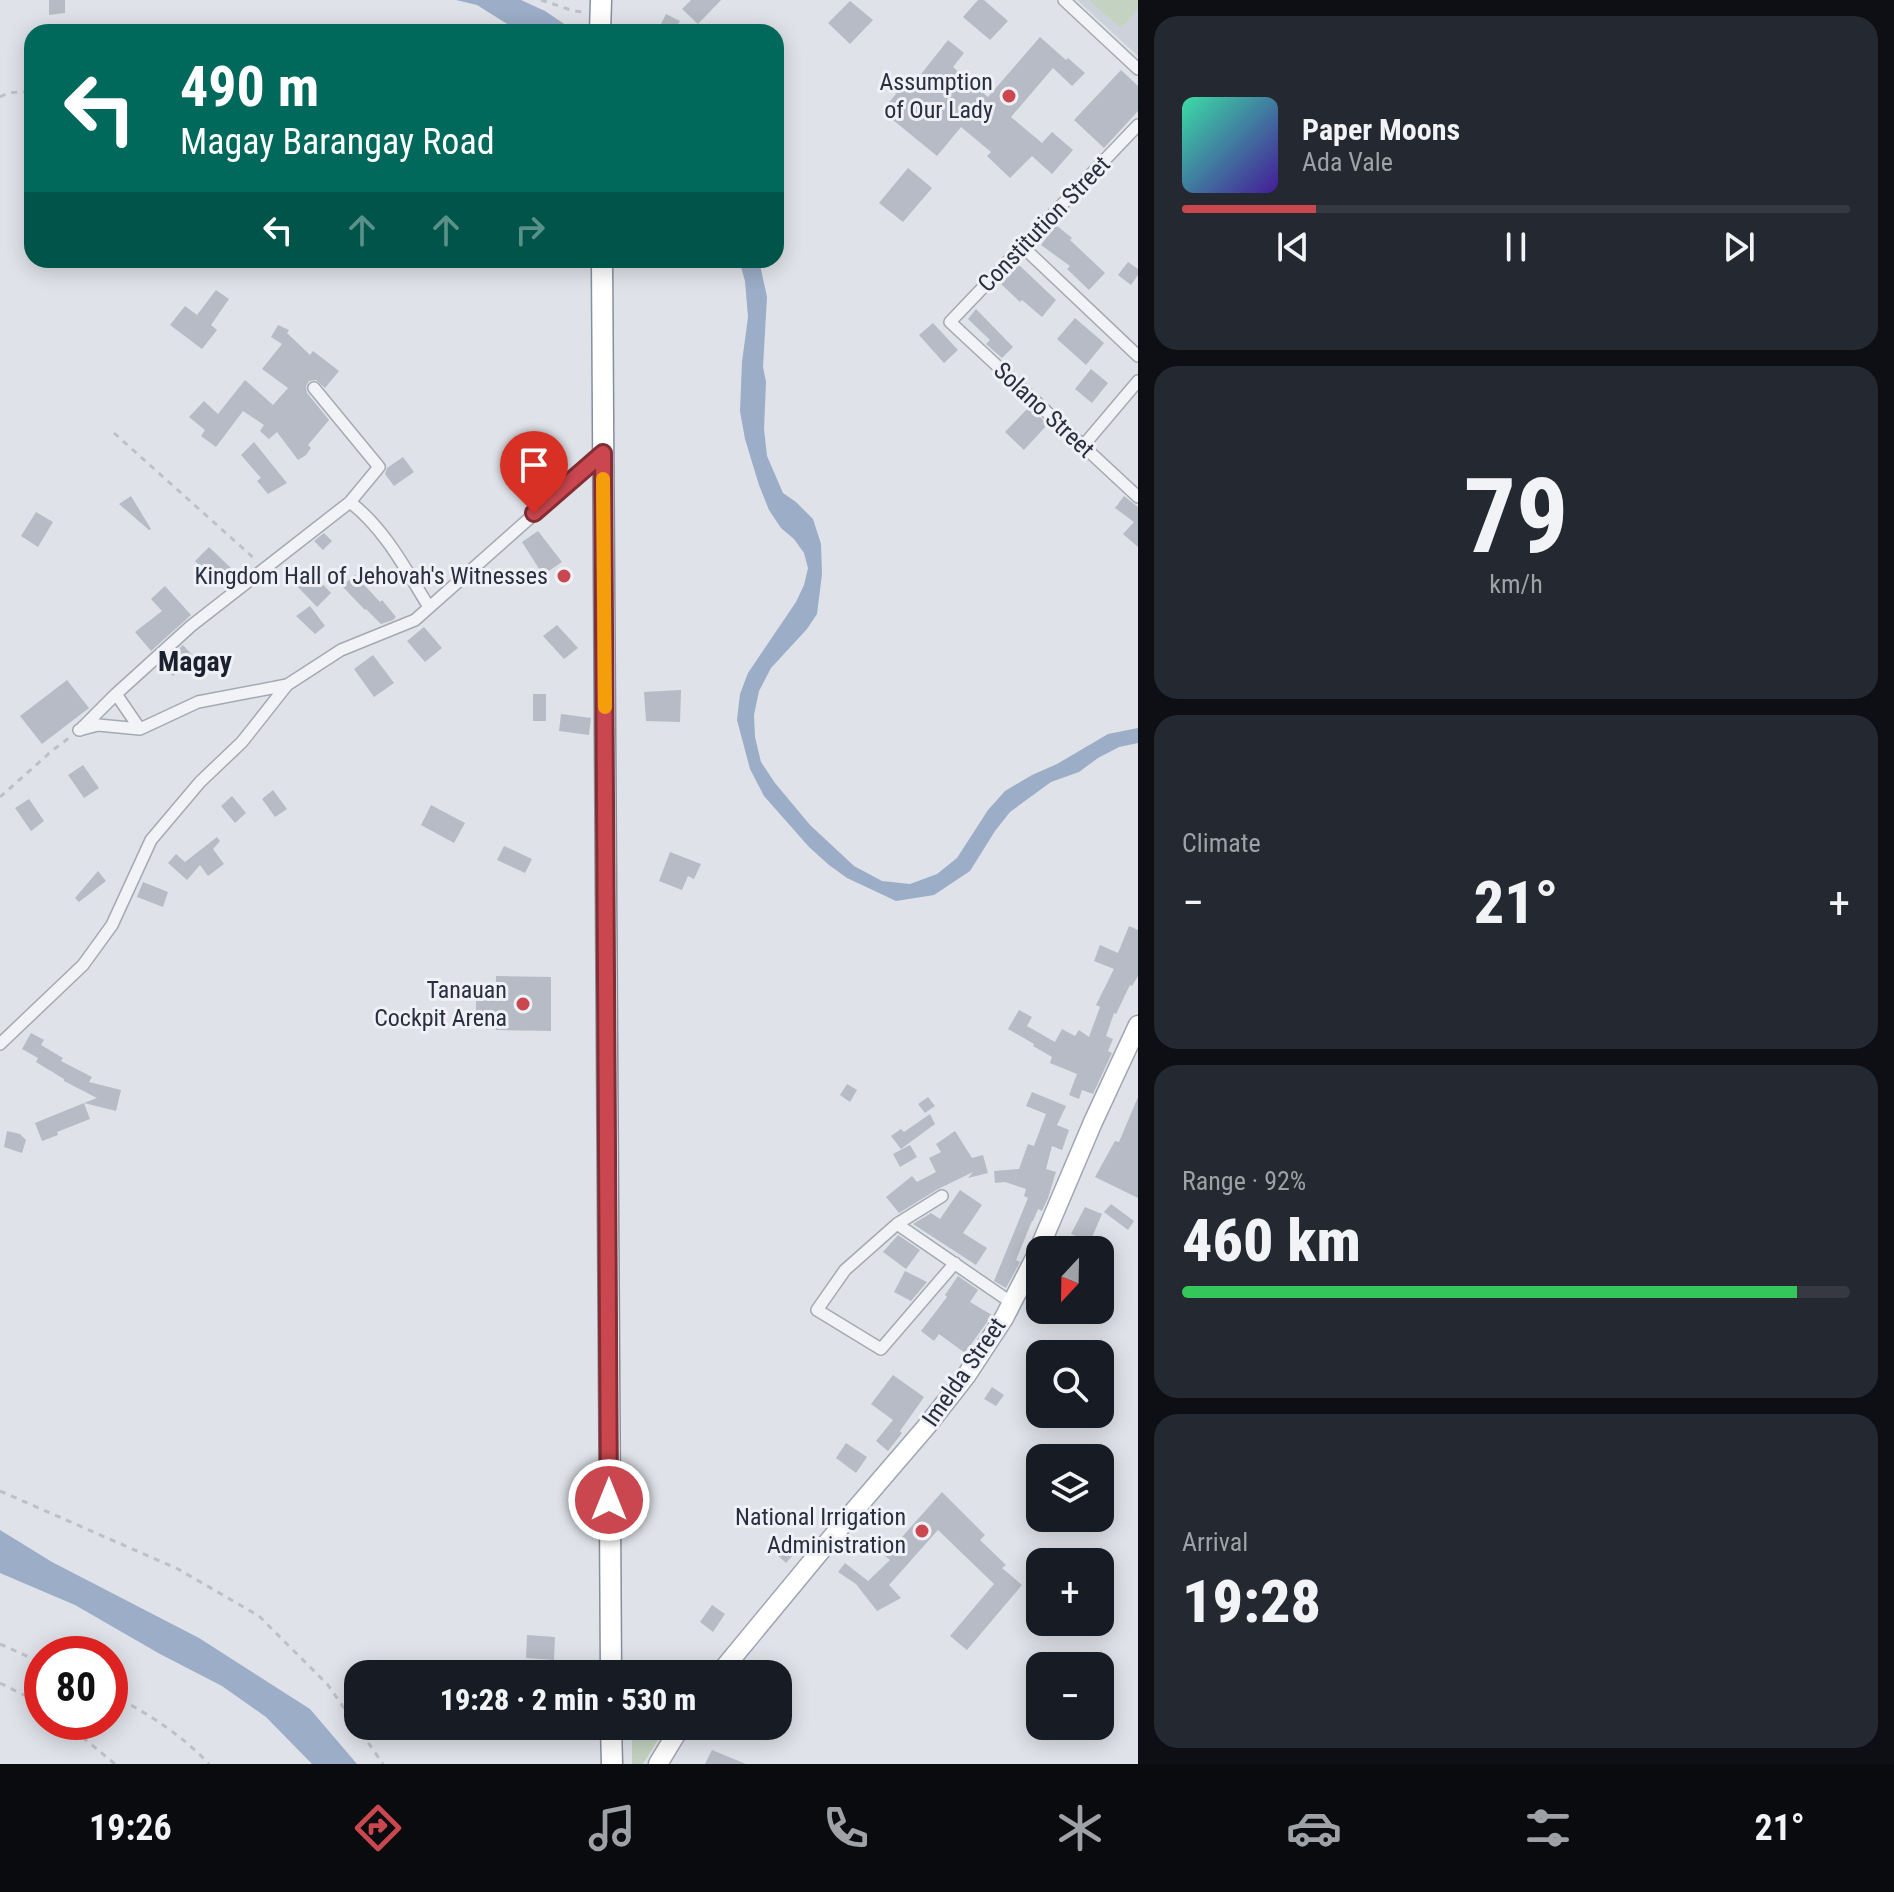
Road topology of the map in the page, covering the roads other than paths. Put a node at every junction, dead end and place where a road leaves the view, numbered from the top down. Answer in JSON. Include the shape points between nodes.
{"nodes":[{"id":1,"x":1064,"y":0,"type":"edge"},
{"id":2,"x":1138,"y":69,"type":"edge"},
{"id":3,"x":1138,"y":125,"type":"edge"},
{"id":4,"x":1023,"y":247,"type":"junction"},
{"id":5,"x":602,"y":268,"type":"edge"},
{"id":6,"x":950,"y":322,"type":"joint"},
{"id":7,"x":1138,"y":356,"type":"edge"},
{"id":8,"x":1138,"y":381,"type":"edge"},
{"id":9,"x":314,"y":388,"type":"dead end"},
{"id":10,"x":1083,"y":446,"type":"junction"},
{"id":11,"x":603,"y":453,"type":"junction"},
{"id":12,"x":1138,"y":497,"type":"edge"},
{"id":13,"x":350,"y":502,"type":"junction"},
{"id":14,"x":429,"y":607,"type":"junction"},
{"id":15,"x":287,"y":685,"type":"junction"},
{"id":16,"x":116,"y":694,"type":"junction"},
{"id":17,"x":140,"y":729,"type":"junction"},
{"id":18,"x":1138,"y":1025,"type":"edge"},
{"id":19,"x":0,"y":1044,"type":"edge"},
{"id":20,"x":1133,"y":1047,"type":"edge"},
{"id":21,"x":942,"y":1196,"type":"dead end"},
{"id":22,"x":897,"y":1224,"type":"junction"},
{"id":23,"x":955,"y":1263,"type":"junction"},
{"id":24,"x":1012,"y":1303,"type":"junction"},
{"id":25,"x":611,"y":1660,"type":"edge"},
{"id":26,"x":731,"y":1660,"type":"edge"},
{"id":27,"x":611,"y":1740,"type":"edge"},
{"id":28,"x":673,"y":1740,"type":"edge"},
{"id":29,"x":612,"y":1764,"type":"edge"},
{"id":30,"x":658,"y":1764,"type":"edge"}],
"edges":[{"from":1,"to":2,"type":"street"},
{"from":3,"to":4,"type":"street","name":"Constitution Street"},
{"from":4,"to":6,"type":"street","name":"Constitution Street"},
{"from":4,"to":7,"type":"street"},
{"from":5,"to":11,"type":"highway"},
{"from":6,"to":10,"type":"street","name":"Solano Street"},
{"from":8,"to":10,"type":"street"},
{"from":9,"to":13,"type":"street","via":[[379,467]]},
{"from":10,"to":12,"type":"street","name":"Solano Street"},
{"from":11,"to":14,"type":"street"},
{"from":11,"to":25,"type":"highway"},
{"from":13,"to":14,"type":"street","via":[[393,549]]},
{"from":13,"to":16,"type":"street","via":[[191,626]]},
{"from":14,"to":15,"type":"street","via":[[415,620],[341,650]]},
{"from":15,"to":17,"type":"street","via":[[198,702]]},
{"from":15,"to":19,"type":"street","via":[[151,840],[112,925],[83,965]]},
{"from":16,"to":17,"type":"street"},
{"from":16,"to":17,"type":"street","via":[[79,730],[98,725]]},
{"from":18,"to":20,"type":"main road","name":"Imelda Street"},
{"from":20,"to":24,"type":"main road","name":"Imelda Street","via":[[1093,1122]]},
{"from":21,"to":22,"type":"street"},
{"from":22,"to":23,"type":"street"},
{"from":22,"to":23,"type":"street","via":[[845,1270],[817,1310],[881,1349]]},
{"from":23,"to":24,"type":"street"},
{"from":24,"to":26,"type":"main road","name":"Imelda Street","via":[[926,1427]]},
{"from":27,"to":29,"type":"highway"},
{"from":28,"to":30,"type":"main road"}]}
